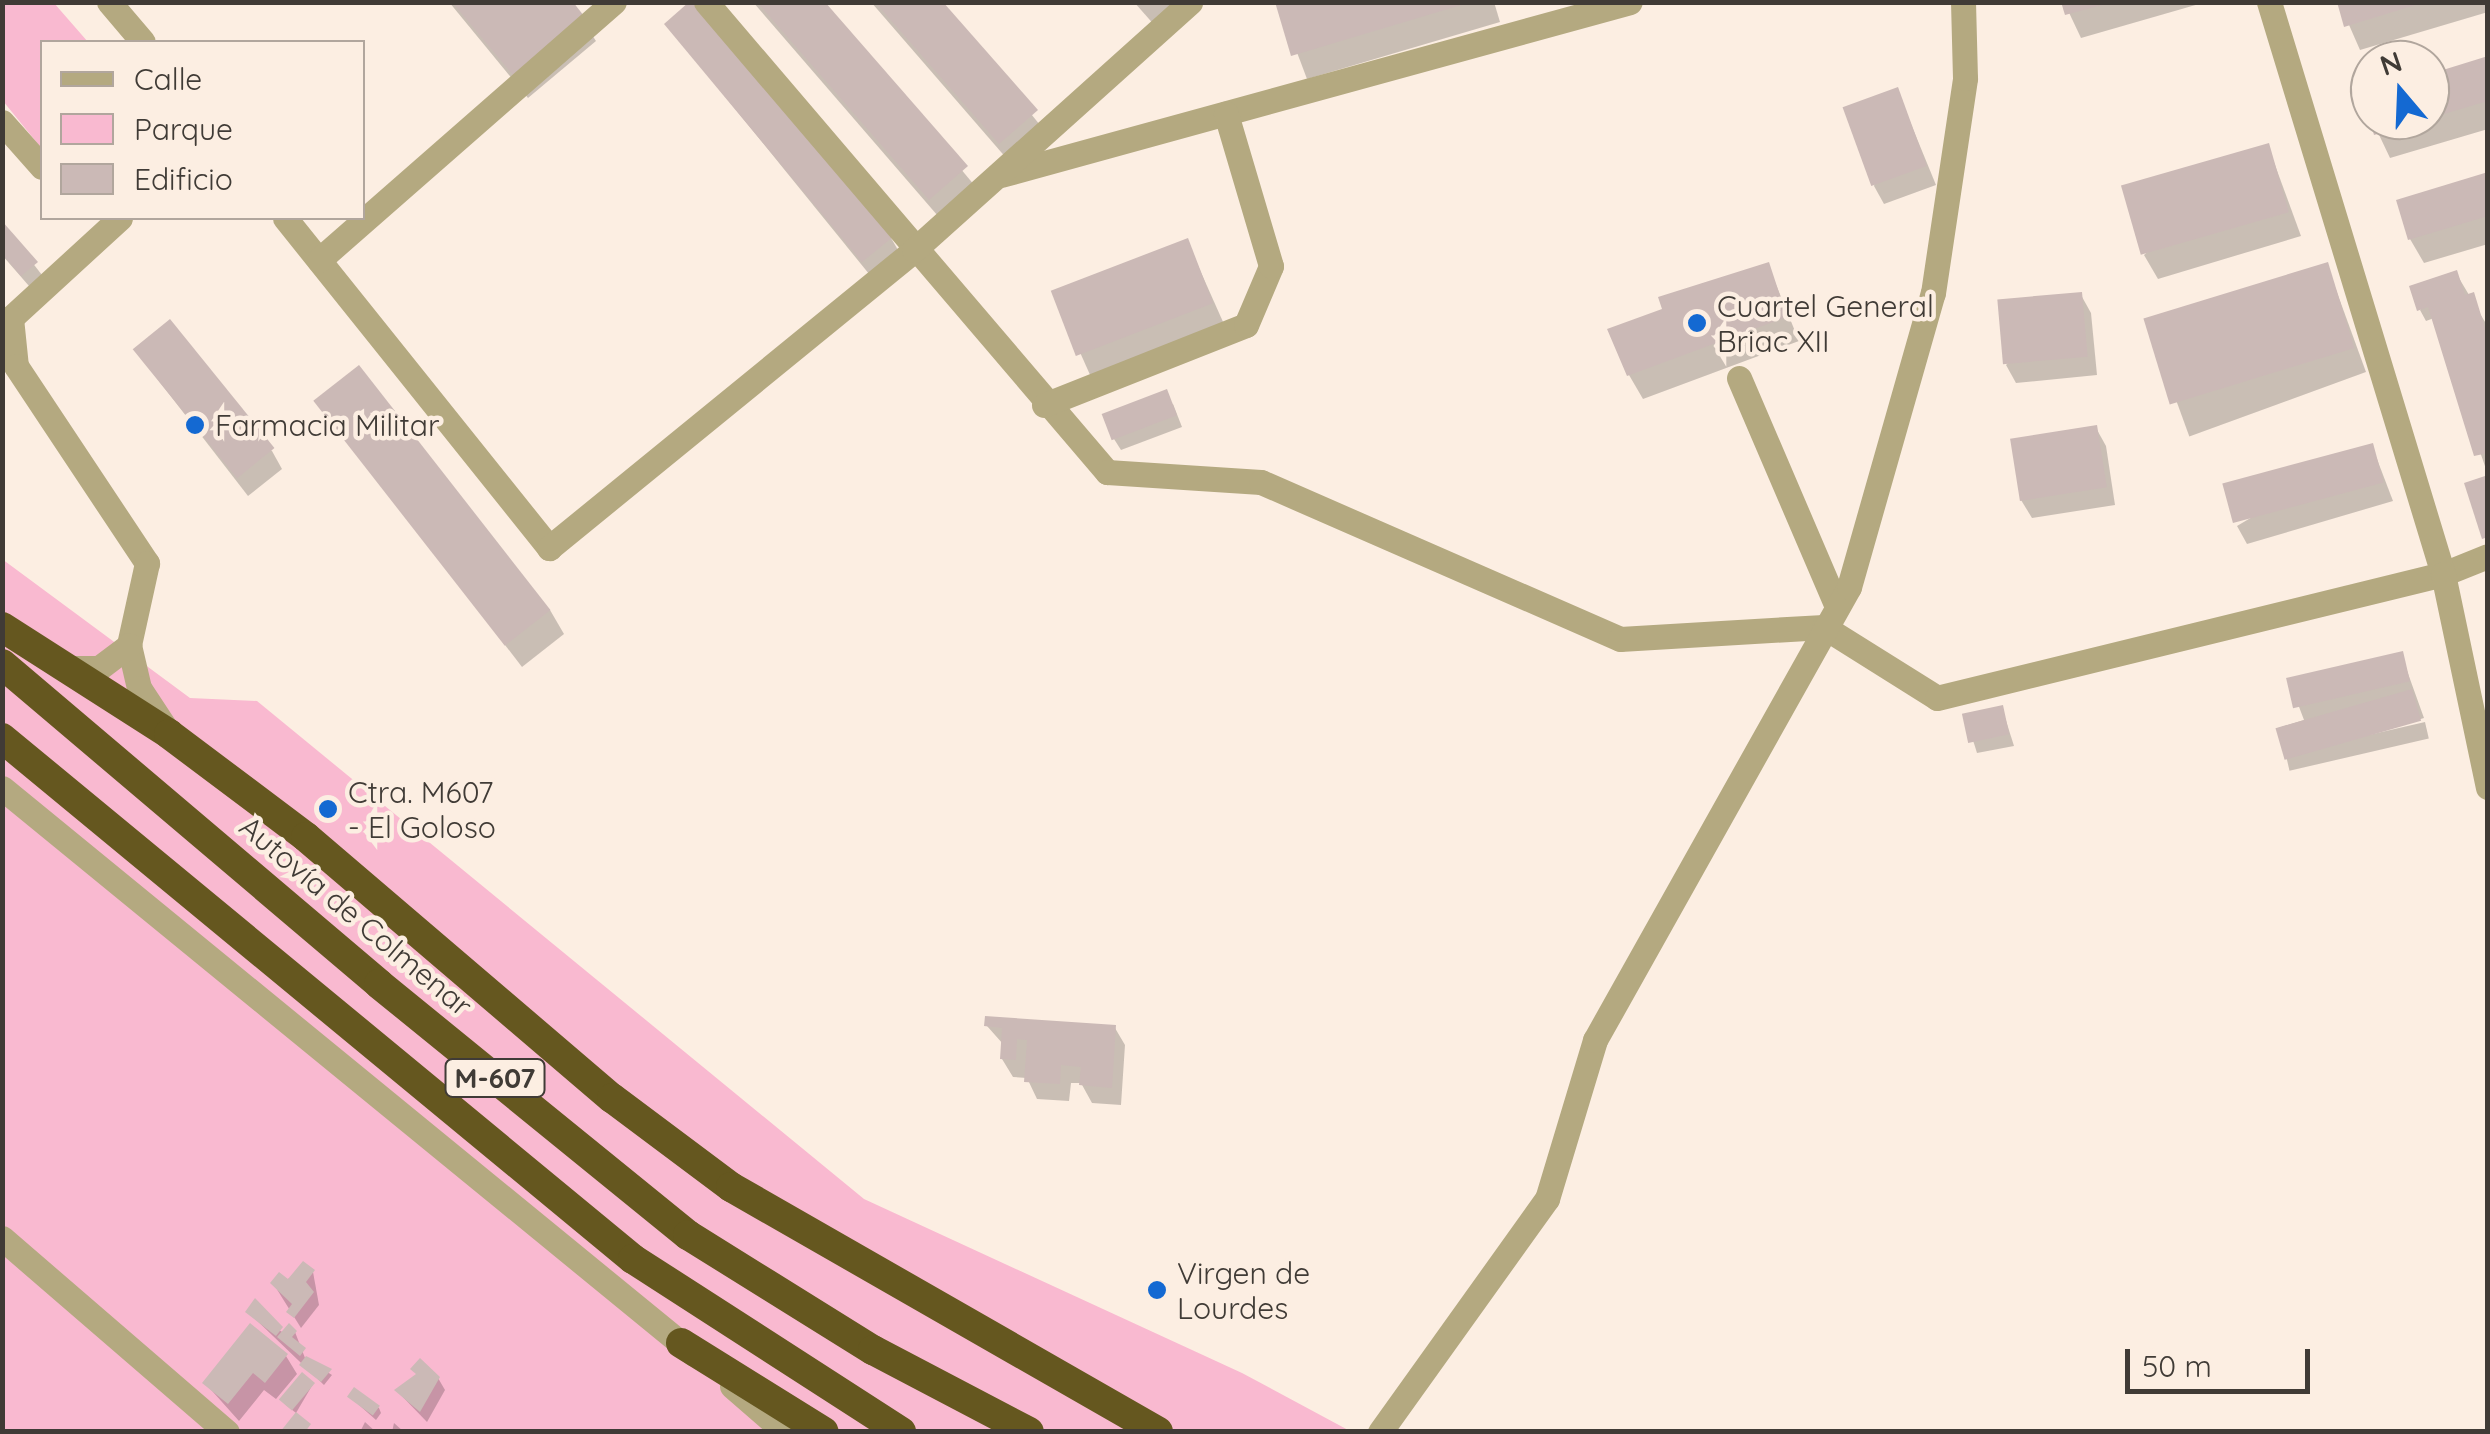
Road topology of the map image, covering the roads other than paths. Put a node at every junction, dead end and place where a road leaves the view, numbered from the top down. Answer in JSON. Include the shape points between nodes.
{"nodes":[{"id":1,"x":109,"y":2,"type":"edge"},
{"id":2,"x":614,"y":2,"type":"edge"},
{"id":3,"x":706,"y":2,"type":"edge"},
{"id":4,"x":1190,"y":2,"type":"edge"},
{"id":5,"x":1630,"y":2,"type":"edge"},
{"id":6,"x":1963,"y":2,"type":"edge"},
{"id":7,"x":2269,"y":2,"type":"edge"},
{"id":8,"x":140,"y":40,"type":"edge"},
{"id":9,"x":1226,"y":114,"type":"junction"},
{"id":10,"x":2,"y":122,"type":"edge"},
{"id":11,"x":40,"y":165,"type":"edge"},
{"id":12,"x":997,"y":176,"type":"junction"},
{"id":13,"x":287,"y":220,"type":"edge"},
{"id":14,"x":365,"y":220,"type":"edge"},
{"id":15,"x":365,"y":220,"type":"edge"},
{"id":16,"x":102,"y":223,"type":"edge"},
{"id":17,"x":914,"y":250,"type":"junction"},
{"id":18,"x":319,"y":260,"type":"junction"},
{"id":19,"x":1739,"y":378,"type":"dead end"},
{"id":20,"x":1044,"y":405,"type":"junction"},
{"id":21,"x":2488,"y":556,"type":"edge"},
{"id":22,"x":2444,"y":574,"type":"junction"},
{"id":23,"x":1830,"y":617,"type":"junction"},
{"id":24,"x":2,"y":627,"type":"edge"},
{"id":25,"x":129,"y":646,"type":"junction"},
{"id":26,"x":2,"y":664,"type":"edge"},
{"id":27,"x":64,"y":668,"type":"junction"},
{"id":28,"x":170,"y":734,"type":"junction"},
{"id":29,"x":2,"y":738,"type":"edge"},
{"id":30,"x":2488,"y":786,"type":"edge"},
{"id":31,"x":2,"y":788,"type":"edge"},
{"id":32,"x":2,"y":1238,"type":"edge"},
{"id":33,"x":680,"y":1343,"type":"junction"},
{"id":34,"x":1381,"y":1431,"type":"edge"},
{"id":35,"x":227,"y":1432,"type":"edge"},
{"id":36,"x":785,"y":1432,"type":"edge"},
{"id":37,"x":824,"y":1432,"type":"edge"},
{"id":38,"x":900,"y":1432,"type":"edge"},
{"id":39,"x":1029,"y":1432,"type":"edge"},
{"id":40,"x":1158,"y":1432,"type":"edge"}],
"edges":[{"from":1,"to":8,"type":"street"},
{"from":2,"to":15,"type":"street"},
{"from":3,"to":17,"type":"street"},
{"from":4,"to":12,"type":"street"},
{"from":5,"to":9,"type":"street"},
{"from":6,"to":23,"type":"street","via":[[1966,78],[1933,293],[1870,520]]},
{"from":7,"to":22,"type":"street"},
{"from":9,"to":12,"type":"street"},
{"from":9,"to":20,"type":"street","via":[[1270,266],[1246,324]]},
{"from":10,"to":11,"type":"street"},
{"from":12,"to":17,"type":"street"},
{"from":13,"to":18,"type":"street"},
{"from":14,"to":18,"type":"street"},
{"from":16,"to":25,"type":"street","via":[[11,318],[16,366],[147,563]]},
{"from":17,"to":18,"type":"street","via":[[549,548]]},
{"from":17,"to":20,"type":"street"},
{"from":19,"to":23,"type":"street"},
{"from":20,"to":23,"type":"street","via":[[1107,472],[1262,482],[1620,639]]},
{"from":21,"to":22,"type":"street"},
{"from":22,"to":23,"type":"street","via":[[1937,698]]},
{"from":22,"to":30,"type":"street"},
{"from":23,"to":34,"type":"street","via":[[1588,1056],[1547,1198]]},
{"from":24,"to":27,"type":"highway"},
{"from":25,"to":27,"type":"street","via":[[99,668]]},
{"from":25,"to":28,"type":"street","via":[[139,688]]},
{"from":26,"to":39,"type":"highway","name":"Autovía de Colmenar","number":"M-607","via":[[379,984],[688,1234],[873,1350]]},
{"from":27,"to":28,"type":"highway"},
{"from":28,"to":40,"type":"highway","via":[[306,837],[612,1098],[731,1186]]},
{"from":29,"to":38,"type":"highway","number":"M-607","via":[[634,1259]]},
{"from":31,"to":33,"type":"street"},
{"from":32,"to":35,"type":"street"},
{"from":33,"to":36,"type":"street"},
{"from":33,"to":37,"type":"highway"}]}
